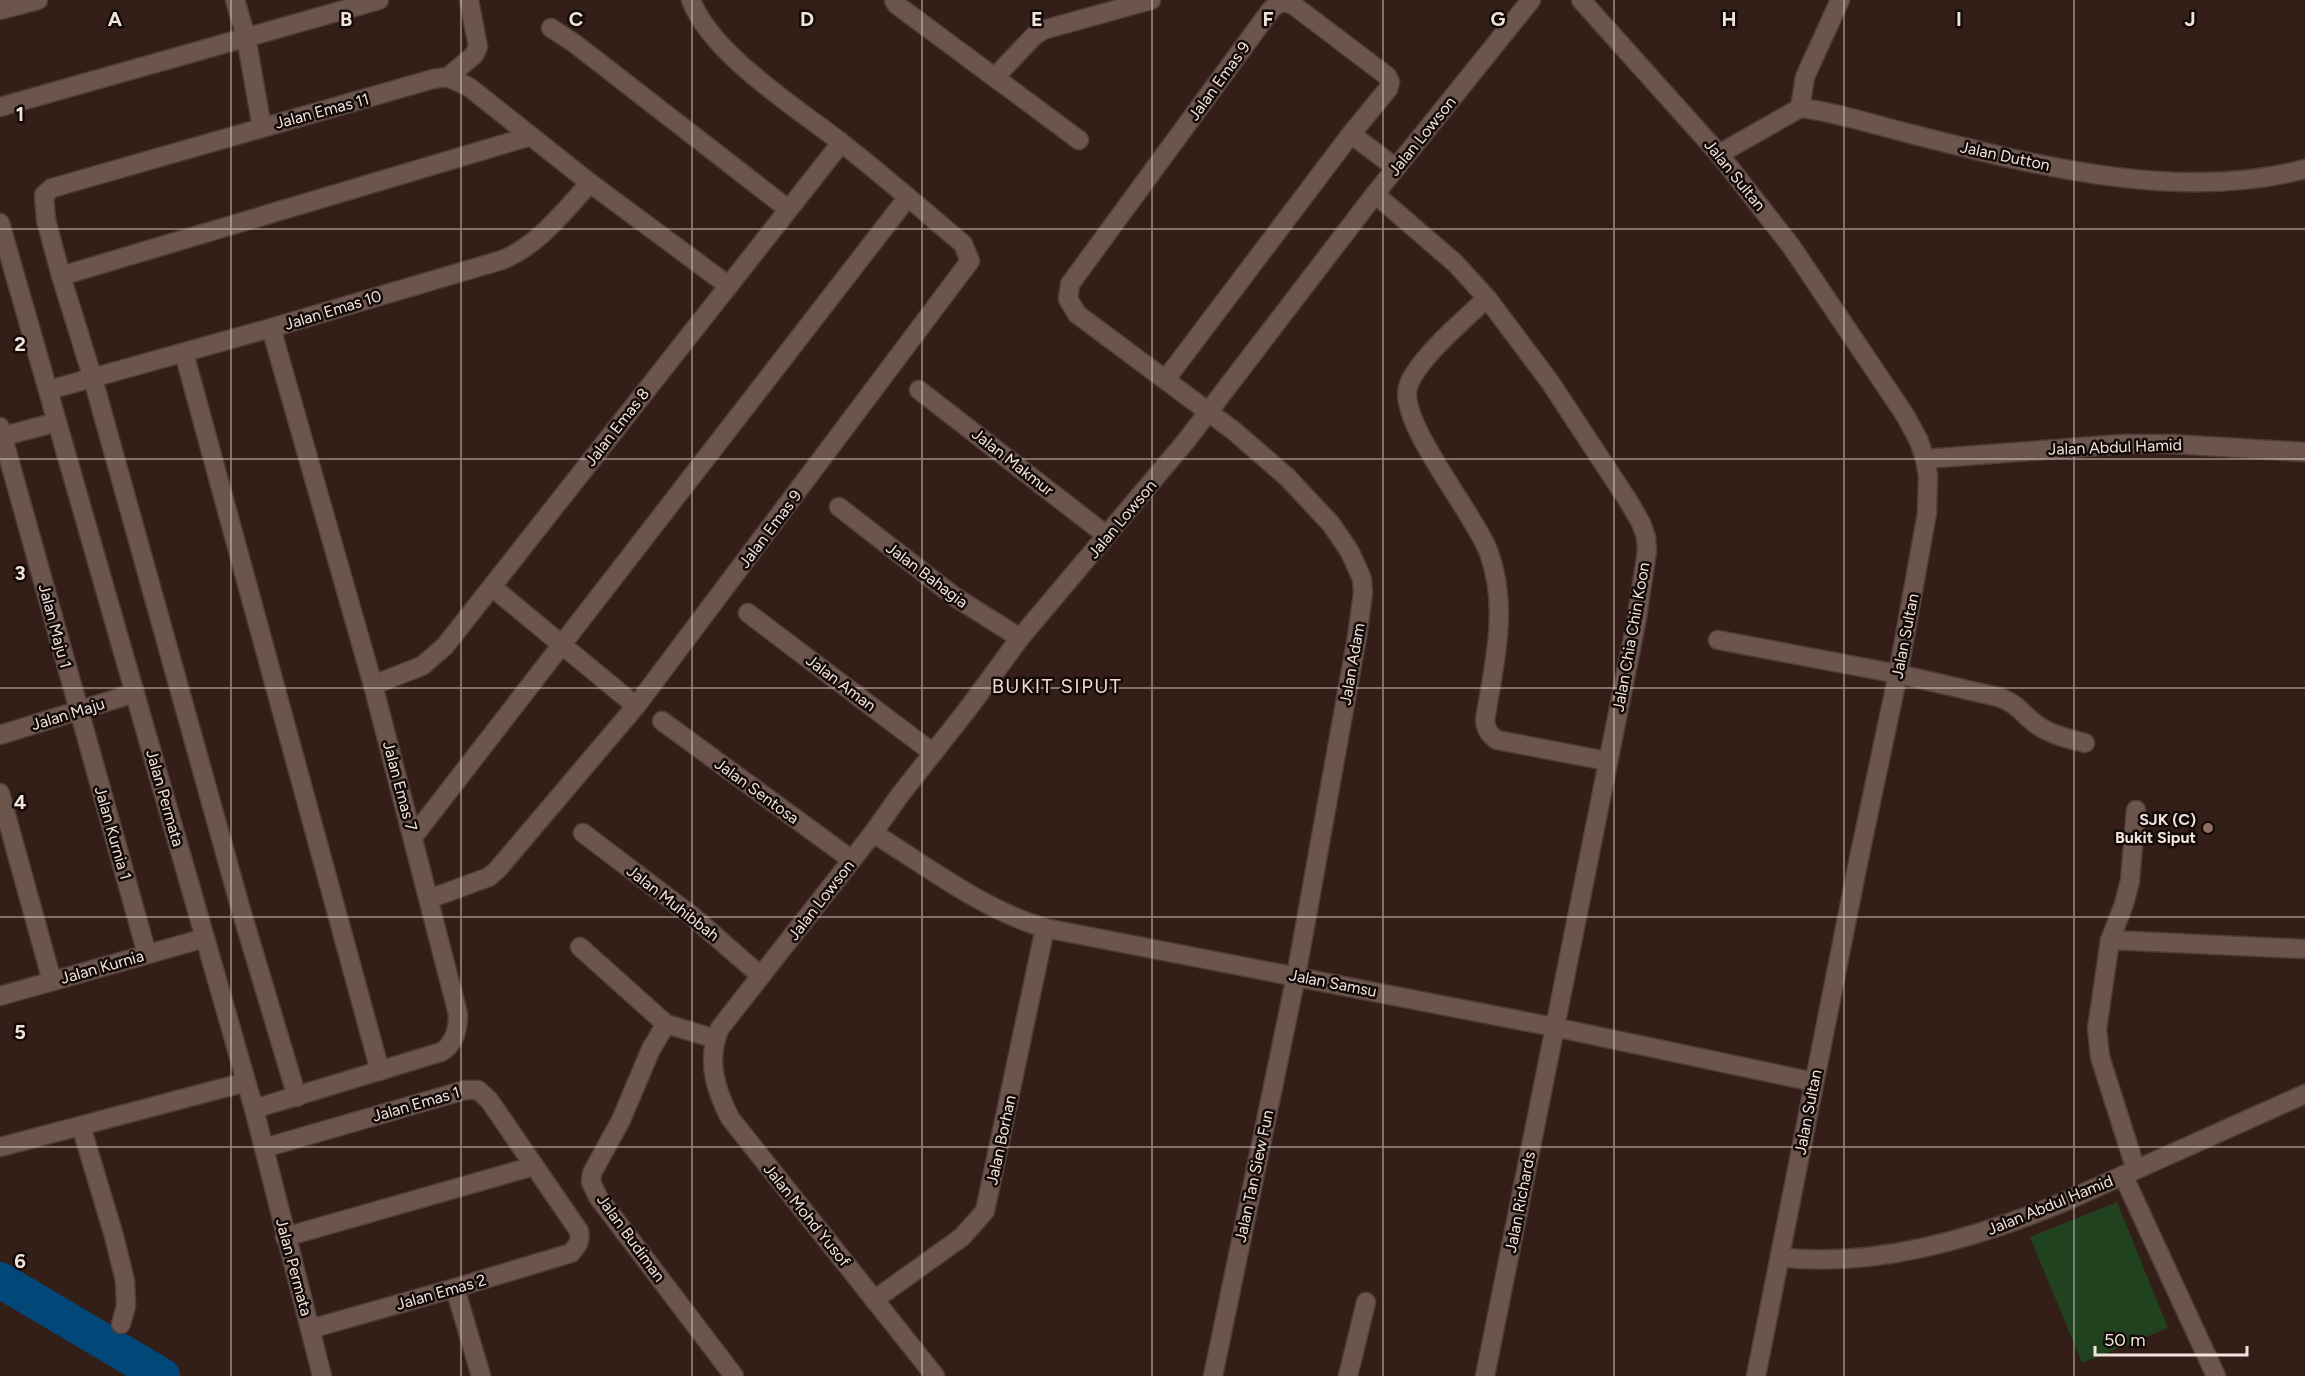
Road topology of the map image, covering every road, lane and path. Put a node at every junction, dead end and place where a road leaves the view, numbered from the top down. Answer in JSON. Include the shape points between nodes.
{"nodes":[{"id":1,"x":38,"y":0,"type":"edge"},
{"id":2,"x":235,"y":0,"type":"edge"},
{"id":3,"x":379,"y":0,"type":"edge"},
{"id":4,"x":469,"y":0,"type":"edge"},
{"id":5,"x":691,"y":0,"type":"edge"},
{"id":6,"x":894,"y":0,"type":"edge"},
{"id":7,"x":1151,"y":0,"type":"edge"},
{"id":8,"x":1531,"y":0,"type":"edge"},
{"id":9,"x":1581,"y":0,"type":"edge"},
{"id":10,"x":1840,"y":0,"type":"edge"},
{"id":11,"x":0,"y":10,"type":"edge"},
{"id":12,"x":551,"y":28,"type":"dead end"},
{"id":13,"x":246,"y":37,"type":"junction"},
{"id":14,"x":996,"y":76,"type":"junction"},
{"id":15,"x":448,"y":77,"type":"junction"},
{"id":16,"x":0,"y":106,"type":"edge"},
{"id":17,"x":1800,"y":108,"type":"junction"},
{"id":18,"x":262,"y":128,"type":"junction"},
{"id":19,"x":1351,"y":134,"type":"junction"},
{"id":20,"x":531,"y":136,"type":"junction"},
{"id":21,"x":1079,"y":140,"type":"dead end"},
{"id":22,"x":841,"y":143,"type":"junction"},
{"id":23,"x":1719,"y":154,"type":"junction"},
{"id":24,"x":1396,"y":168,"type":"junction"},
{"id":25,"x":2305,"y":169,"type":"edge"},
{"id":26,"x":590,"y":183,"type":"junction"},
{"id":27,"x":1376,"y":194,"type":"junction"},
{"id":28,"x":908,"y":196,"type":"junction"},
{"id":29,"x":788,"y":209,"type":"junction"},
{"id":30,"x":0,"y":223,"type":"edge"},
{"id":31,"x":61,"y":276,"type":"junction"},
{"id":32,"x":729,"y":286,"type":"junction"},
{"id":33,"x":1487,"y":298,"type":"junction"},
{"id":34,"x":271,"y":328,"type":"junction"},
{"id":35,"x":184,"y":353,"type":"junction"},
{"id":36,"x":93,"y":379,"type":"junction"},
{"id":37,"x":1166,"y":379,"type":"junction"},
{"id":38,"x":49,"y":390,"type":"junction"},
{"id":39,"x":919,"y":390,"type":"dead end"},
{"id":40,"x":1209,"y":412,"type":"junction"},
{"id":41,"x":57,"y":422,"type":"junction"},
{"id":42,"x":1,"y":434,"type":"edge"},
{"id":43,"x":2305,"y":452,"type":"edge"},
{"id":44,"x":1925,"y":459,"type":"junction"},
{"id":45,"x":838,"y":507,"type":"dead end"},
{"id":46,"x":1106,"y":536,"type":"junction"},
{"id":47,"x":492,"y":587,"type":"junction"},
{"id":48,"x":748,"y":613,"type":"dead end"},
{"id":49,"x":1020,"y":638,"type":"junction"},
{"id":50,"x":1718,"y":640,"type":"dead end"},
{"id":51,"x":563,"y":645,"type":"junction"},
{"id":52,"x":1898,"y":674,"type":"junction"},
{"id":53,"x":373,"y":685,"type":"junction"},
{"id":54,"x":135,"y":693,"type":"junction"},
{"id":55,"x":636,"y":706,"type":"junction"},
{"id":56,"x":78,"y":711,"type":"junction"},
{"id":57,"x":662,"y":722,"type":"dead end"},
{"id":58,"x":0,"y":735,"type":"edge"},
{"id":59,"x":2085,"y":743,"type":"dead end"},
{"id":60,"x":933,"y":753,"type":"junction"},
{"id":61,"x":1607,"y":761,"type":"junction"},
{"id":62,"x":0,"y":793,"type":"edge"},
{"id":63,"x":2136,"y":810,"type":"dead end"},
{"id":64,"x":583,"y":833,"type":"dead end"},
{"id":65,"x":873,"y":833,"type":"junction"},
{"id":66,"x":413,"y":837,"type":"junction"},
{"id":67,"x":852,"y":860,"type":"junction"},
{"id":68,"x":429,"y":899,"type":"junction"},
{"id":69,"x":1045,"y":928,"type":"junction"},
{"id":70,"x":205,"y":938,"type":"junction"},
{"id":71,"x":2110,"y":940,"type":"junction"},
{"id":72,"x":580,"y":947,"type":"dead end"},
{"id":73,"x":2305,"y":949,"type":"edge"},
{"id":74,"x":147,"y":954,"type":"junction"},
{"id":75,"x":761,"y":976,"type":"junction"},
{"id":76,"x":1296,"y":976,"type":"junction"},
{"id":77,"x":52,"y":981,"type":"junction"},
{"id":78,"x":0,"y":996,"type":"edge"},
{"id":79,"x":666,"y":1024,"type":"junction"},
{"id":80,"x":1554,"y":1027,"type":"junction"},
{"id":81,"x":716,"y":1039,"type":"junction"},
{"id":82,"x":380,"y":1071,"type":"junction"},
{"id":83,"x":246,"y":1082,"type":"junction"},
{"id":84,"x":1814,"y":1082,"type":"junction"},
{"id":85,"x":2305,"y":1094,"type":"edge"},
{"id":86,"x":297,"y":1097,"type":"junction"},
{"id":87,"x":254,"y":1109,"type":"junction"},
{"id":88,"x":81,"y":1126,"type":"junction"},
{"id":89,"x":0,"y":1147,"type":"edge"},
{"id":90,"x":264,"y":1148,"type":"junction"},
{"id":91,"x":534,"y":1166,"type":"junction"},
{"id":92,"x":2130,"y":1173,"type":"junction"},
{"id":93,"x":285,"y":1237,"type":"junction"},
{"id":94,"x":1780,"y":1257,"type":"junction"},
{"id":95,"x":455,"y":1288,"type":"junction"},
{"id":96,"x":874,"y":1300,"type":"junction"},
{"id":97,"x":1366,"y":1302,"type":"dead end"},
{"id":98,"x":121,"y":1324,"type":"dead end"},
{"id":99,"x":310,"y":1329,"type":"junction"},
{"id":100,"x":322,"y":1376,"type":"edge"},
{"id":101,"x":481,"y":1376,"type":"edge"},
{"id":102,"x":734,"y":1376,"type":"edge"},
{"id":103,"x":935,"y":1376,"type":"edge"},
{"id":104,"x":1212,"y":1376,"type":"edge"},
{"id":105,"x":1348,"y":1376,"type":"edge"},
{"id":106,"x":1485,"y":1376,"type":"edge"},
{"id":107,"x":1756,"y":1376,"type":"edge"},
{"id":108,"x":2216,"y":1376,"type":"edge"}],
"edges":[{"from":1,"to":11,"type":"street"},
{"from":2,"to":13,"type":"street"},
{"from":3,"to":13,"type":"street"},
{"from":4,"to":15,"type":"street","via":[[478,47]]},
{"from":5,"to":22,"type":"street","name":"Jalan Emas 9","via":[[715,40]]},
{"from":6,"to":14,"type":"street"},
{"from":7,"to":14,"type":"street","via":[[1043,30]]},
{"from":8,"to":24,"type":"street","name":"Jalan Lowson"},
{"from":9,"to":23,"type":"street","name":"Jalan Sultan"},
{"from":10,"to":17,"type":"street","via":[[1805,78]]},
{"from":12,"to":29,"type":"street"},
{"from":13,"to":16,"type":"street"},
{"from":13,"to":18,"type":"street"},
{"from":14,"to":21,"type":"street"},
{"from":15,"to":18,"type":"street","name":"Jalan Emas 11"},
{"from":15,"to":20,"type":"street","via":[[469,87]]},
{"from":17,"to":23,"type":"street"},
{"from":17,"to":25,"type":"street","name":"Jalan Dutton","via":[[2022,162],[2151,180],[2247,181]]},
{"from":18,"to":31,"type":"street","name":"Jalan Emas 11","via":[[52,188],[44,195],[46,220]]},
{"from":19,"to":24,"type":"street"},
{"from":19,"to":37,"type":"street","name":"Jalan Emas 9"},
{"from":19,"to":37,"type":"street","name":"Jalan Emas 9","via":[[1388,89],[1387,76],[1292,4],[1277,3],[1070,284],[1068,299],[1077,314]]},
{"from":20,"to":26,"type":"street"},
{"from":20,"to":31,"type":"street"},
{"from":22,"to":28,"type":"street","name":"Jalan Emas 9"},
{"from":22,"to":29,"type":"street","name":"Jalan Emas 8"},
{"from":23,"to":44,"type":"street","name":"Jalan Sultan","via":[[1791,246],[1867,357],[1905,415]]},
{"from":24,"to":27,"type":"street","name":"Jalan Lowson"},
{"from":26,"to":32,"type":"street"},
{"from":26,"to":34,"type":"street","name":"Jalan Emas 10","via":[[520,253]]},
{"from":27,"to":33,"type":"street","name":"Jalan Chia Chin Koon","via":[[1455,262]]},
{"from":27,"to":40,"type":"street","name":"Jalan Lowson"},
{"from":28,"to":51,"type":"street"},
{"from":28,"to":55,"type":"street","name":"Jalan Emas 9","via":[[963,244],[970,261]]},
{"from":29,"to":32,"type":"street","name":"Jalan Emas 8"},
{"from":30,"to":38,"type":"street","name":"Jalan Permata"},
{"from":31,"to":36,"type":"street","name":"Jalan Emas 11"},
{"from":32,"to":47,"type":"street","name":"Jalan Emas 8"},
{"from":33,"to":61,"type":"street","name":"Jalan Chia Chin Koon","via":[[1550,382],[1629,502],[1646,537],[1646,567]]},
{"from":33,"to":61,"type":"street","via":[[1418,370],[1407,399],[1428,447],[1480,534],[1495,573],[1500,616],[1486,728],[1497,740]]},
{"from":34,"to":35,"type":"street","name":"Jalan Emas 10"},
{"from":34,"to":53,"type":"street","name":"Jalan Emas 7"},
{"from":35,"to":36,"type":"street","name":"Jalan Emas 10"},
{"from":35,"to":82,"type":"street"},
{"from":36,"to":38,"type":"street","name":"Jalan Emas 10"},
{"from":36,"to":86,"type":"street","name":"Jalan Emas 11"},
{"from":37,"to":40,"type":"street","name":"Jalan Emas 9"},
{"from":38,"to":41,"type":"street","name":"Jalan Permata"},
{"from":39,"to":46,"type":"street","name":"Jalan Makmur"},
{"from":40,"to":46,"type":"street","name":"Jalan Lowson"},
{"from":40,"to":76,"type":"street","name":"Jalan Adam","via":[[1287,477],[1330,524],[1350,552],[1362,579],[1364,593],[1357,637]]},
{"from":41,"to":42,"type":"street"},
{"from":41,"to":54,"type":"street","name":"Jalan Permata"},
{"from":42,"to":56,"type":"street","name":"Jalan Maju 1"},
{"from":43,"to":44,"type":"street","name":"Jalan Abdul Hamid","via":[[2122,444]]},
{"from":44,"to":52,"type":"street","name":"Jalan Sultan","via":[[1927,513]]},
{"from":45,"to":49,"type":"street","name":"Jalan Bahagia","via":[[955,597]]},
{"from":46,"to":49,"type":"street","name":"Jalan Lowson"},
{"from":47,"to":51,"type":"street"},
{"from":47,"to":53,"type":"street","name":"Jalan Emas 8","via":[[433,659],[406,674]]},
{"from":48,"to":60,"type":"street","name":"Jalan Aman"},
{"from":49,"to":60,"type":"street","name":"Jalan Lowson"},
{"from":50,"to":52,"type":"street"},
{"from":51,"to":55,"type":"street"},
{"from":51,"to":66,"type":"street"},
{"from":52,"to":59,"type":"street","via":[[2011,701],[2045,730]]},
{"from":52,"to":84,"type":"street","name":"Jalan Sultan"},
{"from":53,"to":66,"type":"street","name":"Jalan Emas 7"},
{"from":54,"to":56,"type":"street","name":"Jalan Maju"},
{"from":54,"to":70,"type":"street","name":"Jalan Permata"},
{"from":55,"to":68,"type":"street","name":"Jalan Emas 9","via":[[498,869],[483,879]]},
{"from":56,"to":58,"type":"street","name":"Jalan Maju"},
{"from":56,"to":74,"type":"street","name":"Jalan Kurnia 1"},
{"from":57,"to":67,"type":"street","name":"Jalan Sentosa"},
{"from":60,"to":65,"type":"street","name":"Jalan Lowson"},
{"from":61,"to":80,"type":"street","name":"Jalan Chia Chin Koon"},
{"from":62,"to":77,"type":"street"},
{"from":63,"to":71,"type":"street","via":[[2130,881]]},
{"from":64,"to":75,"type":"street","name":"Jalan Muhibbah","via":[[708,929]]},
{"from":65,"to":67,"type":"street","name":"Jalan Lowson"},
{"from":65,"to":69,"type":"street","name":"Jalan Samsu","via":[[989,905],[1019,921]]},
{"from":66,"to":68,"type":"street","name":"Jalan Emas 7"},
{"from":67,"to":75,"type":"street","name":"Jalan Lowson"},
{"from":68,"to":82,"type":"street","name":"Jalan Emas 7","via":[[458,1014],[458,1029],[449,1048]]},
{"from":69,"to":76,"type":"street","name":"Jalan Samsu"},
{"from":69,"to":96,"type":"street","name":"Jalan Borhan","via":[[985,1211],[962,1237]]},
{"from":70,"to":74,"type":"street","name":"Jalan Kurnia"},
{"from":70,"to":83,"type":"street","name":"Jalan Permata"},
{"from":71,"to":73,"type":"street"},
{"from":71,"to":92,"type":"street","via":[[2097,1043]]},
{"from":72,"to":79,"type":"street"},
{"from":74,"to":77,"type":"street","name":"Jalan Kurnia"},
{"from":75,"to":81,"type":"street","name":"Jalan Lowson","via":[[720,1028]]},
{"from":76,"to":80,"type":"street","name":"Jalan Samsu"},
{"from":76,"to":104,"type":"street","name":"Jalan Tan Siew Fun"},
{"from":77,"to":78,"type":"street","name":"Jalan Kurnia"},
{"from":79,"to":81,"type":"street"},
{"from":79,"to":102,"type":"street","name":"Jalan Budiman","via":[[591,1182],[598,1197]]},
{"from":80,"to":84,"type":"street","name":"Jalan Samsu"},
{"from":80,"to":106,"type":"street","name":"Jalan Richards"},
{"from":81,"to":96,"type":"street","name":"Jalan Mohd Yusof","via":[[714,1077],[730,1118]]},
{"from":82,"to":86,"type":"street","name":"Jalan Emas 7"},
{"from":83,"to":87,"type":"street","name":"Jalan Permata"},
{"from":83,"to":88,"type":"street"},
{"from":84,"to":94,"type":"street","name":"Jalan Sultan"},
{"from":85,"to":92,"type":"street","name":"Jalan Abdul Hamid"},
{"from":86,"to":87,"type":"street","name":"Jalan Emas 7"},
{"from":87,"to":90,"type":"street","name":"Jalan Permata"},
{"from":88,"to":89,"type":"street"},
{"from":88,"to":98,"type":"street","via":[[125,1281],[126,1306]]},
{"from":90,"to":91,"type":"street","name":"Jalan Emas 1","via":[[465,1090],[478,1090]]},
{"from":90,"to":93,"type":"street","name":"Jalan Permata"},
{"from":91,"to":93,"type":"street"},
{"from":91,"to":95,"type":"street","name":"Jalan Emas 2","via":[[579,1231],[578,1244],[571,1253]]},
{"from":92,"to":94,"type":"street","name":"Jalan Abdul Hamid","via":[[2029,1217],[1937,1244],[1836,1259]]},
{"from":92,"to":108,"type":"street"},
{"from":93,"to":99,"type":"street","name":"Jalan Permata"},
{"from":94,"to":107,"type":"street","name":"Jalan Sultan"},
{"from":95,"to":99,"type":"street","name":"Jalan Emas 2"},
{"from":95,"to":101,"type":"street"},
{"from":96,"to":103,"type":"street","name":"Jalan Mohd Yusof"},
{"from":97,"to":105,"type":"street"},
{"from":99,"to":100,"type":"street","name":"Jalan Permata"}]}
